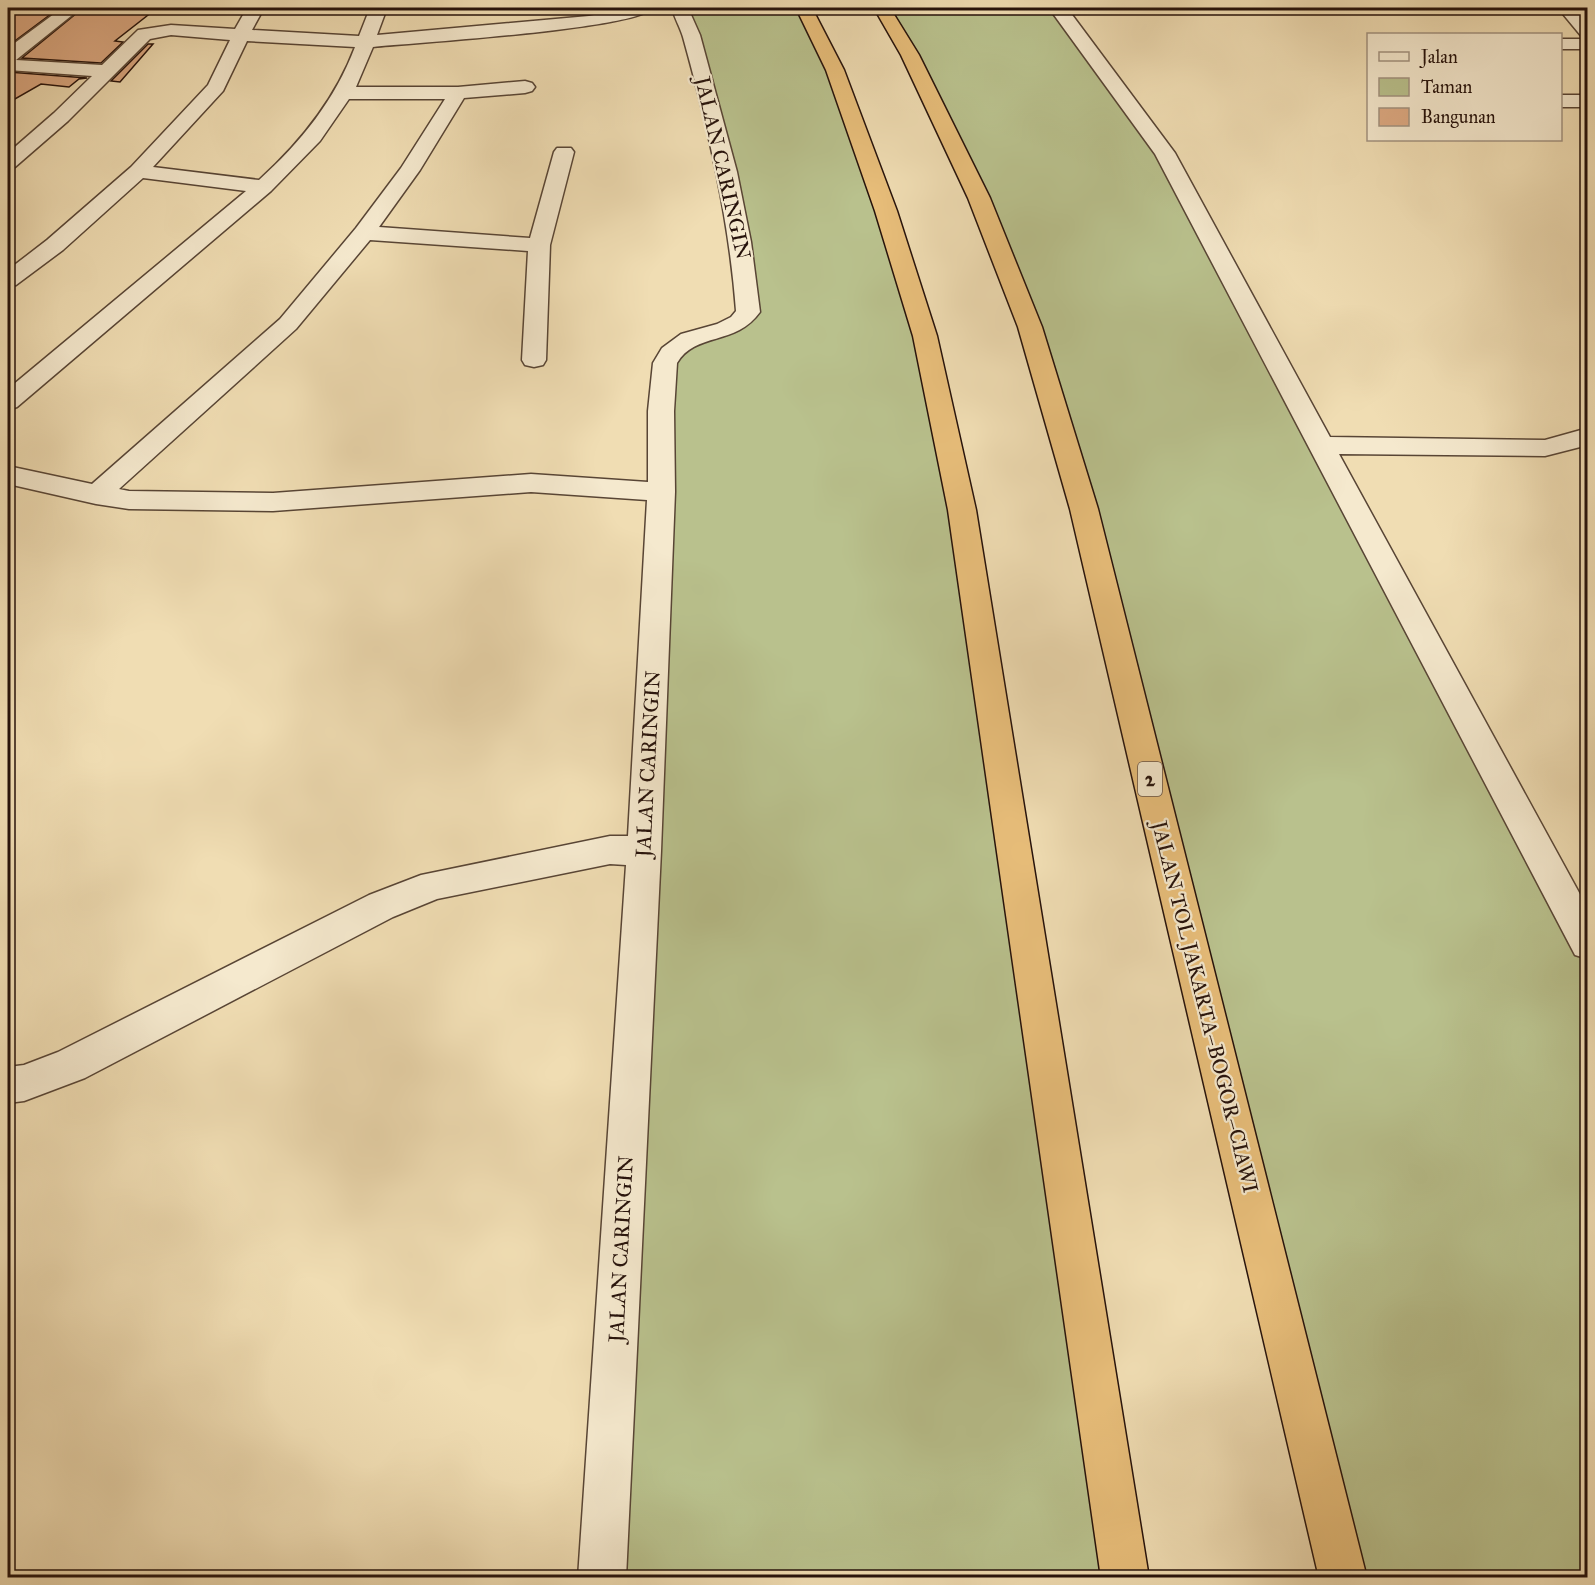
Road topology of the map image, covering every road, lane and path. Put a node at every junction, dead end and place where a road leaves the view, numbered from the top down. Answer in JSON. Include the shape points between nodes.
{"nodes":[{"id":1,"x":72,"y":8,"type":"edge"},
{"id":2,"x":255,"y":8,"type":"edge"},
{"id":3,"x":378,"y":8,"type":"edge"},
{"id":4,"x":644,"y":8,"type":"edge"},
{"id":5,"x":680,"y":8,"type":"edge"},
{"id":6,"x":804,"y":8,"type":"edge"},
{"id":7,"x":882,"y":8,"type":"edge"},
{"id":8,"x":1058,"y":8,"type":"edge"},
{"id":9,"x":1566,"y":8,"type":"edge"},
{"id":10,"x":1587,"y":33,"type":"edge"},
{"id":11,"x":241,"y":36,"type":"junction"},
{"id":12,"x":365,"y":42,"type":"junction"},
{"id":13,"x":1562,"y":44,"type":"edge"},
{"id":14,"x":1587,"y":44,"type":"edge"},
{"id":15,"x":8,"y":57,"type":"edge"},
{"id":16,"x":8,"y":65,"type":"edge"},
{"id":17,"x":107,"y":71,"type":"junction"},
{"id":18,"x":525,"y":87,"type":"dead end"},
{"id":19,"x":343,"y":93,"type":"junction"},
{"id":20,"x":458,"y":93,"type":"junction"},
{"id":21,"x":1562,"y":101,"type":"edge"},
{"id":22,"x":1587,"y":101,"type":"edge"},
{"id":23,"x":564,"y":152,"type":"dead end"},
{"id":24,"x":8,"y":163,"type":"edge"},
{"id":25,"x":138,"y":171,"type":"junction"},
{"id":26,"x":264,"y":187,"type":"junction"},
{"id":27,"x":364,"y":233,"type":"junction"},
{"id":28,"x":539,"y":245,"type":"junction"},
{"id":29,"x":8,"y":280,"type":"edge"},
{"id":30,"x":534,"y":360,"type":"dead end"},
{"id":31,"x":8,"y":402,"type":"edge"},
{"id":32,"x":1587,"y":436,"type":"edge"},
{"id":33,"x":1323,"y":445,"type":"junction"},
{"id":34,"x":1545,"y":448,"type":"junction"},
{"id":35,"x":1587,"y":461,"type":"edge"},
{"id":36,"x":8,"y":475,"type":"edge"},
{"id":37,"x":661,"y":492,"type":"junction"},
{"id":38,"x":96,"y":495,"type":"junction"},
{"id":39,"x":644,"y":851,"type":"junction"},
{"id":40,"x":1587,"y":942,"type":"edge"},
{"id":41,"x":8,"y":1084,"type":"edge"},
{"id":42,"x":602,"y":1578,"type":"edge"},
{"id":43,"x":1125,"y":1578,"type":"edge"},
{"id":44,"x":1343,"y":1578,"type":"edge"}],
"edges":[{"from":1,"to":15,"type":"street"},
{"from":2,"to":11,"type":"street"},
{"from":3,"to":12,"type":"street"},
{"from":4,"to":12,"type":"street","via":[[589,21]]},
{"from":5,"to":37,"type":"street","name":"JALAN CARINGIN","via":[[691,35],[739,230],[748,312],[725,330],[690,339],[671,353],[665,363]]},
{"from":6,"to":43,"type":"highway","via":[[835,70],[904,268],[925,336],[962,510]]},
{"from":7,"to":44,"type":"highway","name":"JALAN TOL JAKARTA–BOGOR–CIAWI","number":"2","via":[[910,55],[978,198],[1030,327],[1081,497]]},
{"from":8,"to":33,"type":"street","via":[[1166,153]]},
{"from":9,"to":10,"type":"street"},
{"from":11,"to":12,"type":"street"},
{"from":11,"to":17,"type":"street","via":[[154,32],[136,39]]},
{"from":11,"to":25,"type":"street","via":[[216,87]]},
{"from":12,"to":19,"type":"street"},
{"from":13,"to":14,"type":"street"},
{"from":16,"to":17,"type":"street"},
{"from":17,"to":24,"type":"street","via":[[62,117]]},
{"from":18,"to":20,"type":"street"},
{"from":19,"to":20,"type":"street"},
{"from":19,"to":26,"type":"street","via":[[297,156]]},
{"from":20,"to":27,"type":"street","via":[[410,170]]},
{"from":21,"to":22,"type":"street"},
{"from":23,"to":28,"type":"street"},
{"from":25,"to":26,"type":"street"},
{"from":25,"to":29,"type":"street","via":[[55,245]]},
{"from":26,"to":31,"type":"street"},
{"from":27,"to":28,"type":"street"},
{"from":27,"to":38,"type":"street","via":[[288,324]]},
{"from":28,"to":30,"type":"street"},
{"from":32,"to":34,"type":"street"},
{"from":33,"to":34,"type":"street"},
{"from":33,"to":40,"type":"street"},
{"from":34,"to":35,"type":"street"},
{"from":36,"to":38,"type":"street"},
{"from":37,"to":38,"type":"street","via":[[531,483],[273,502],[129,500]]},
{"from":37,"to":39,"type":"street","name":"JALAN CARINGIN"},
{"from":39,"to":41,"type":"street","via":[[610,850],[433,885],[381,906],[71,1065],[24,1083]]},
{"from":39,"to":42,"type":"street","name":"JALAN CARINGIN"}]}
